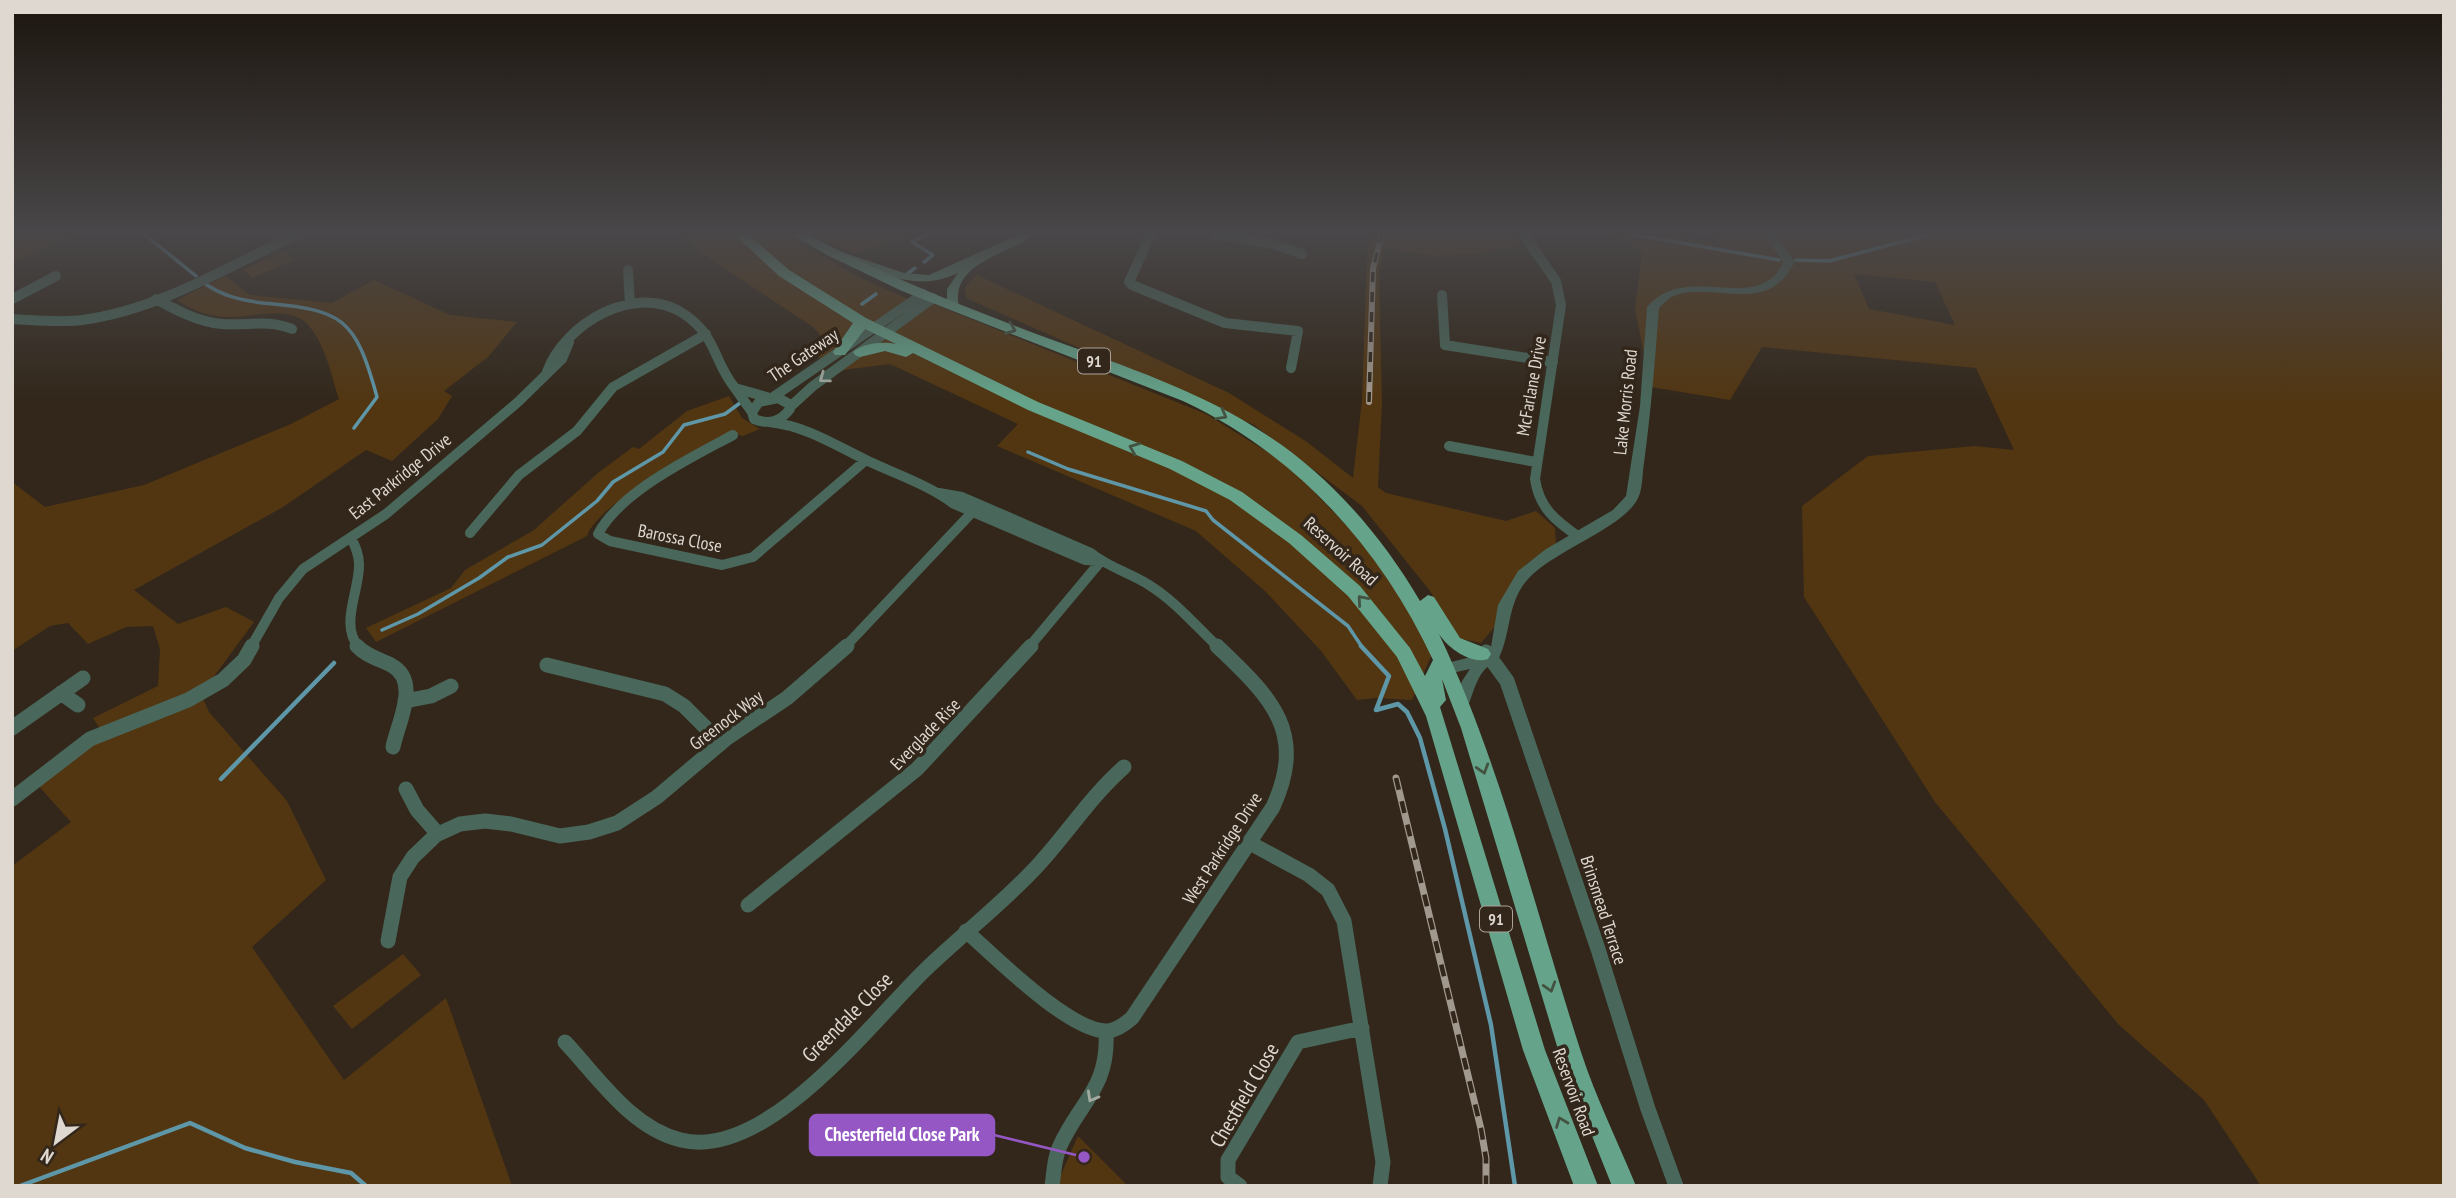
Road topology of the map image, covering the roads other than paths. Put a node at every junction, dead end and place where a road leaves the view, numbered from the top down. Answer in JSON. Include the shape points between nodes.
{"nodes":[{"id":1,"x":29,"y":290,"type":"edge"},
{"id":2,"x":176,"y":290,"type":"edge"},
{"id":3,"x":629,"y":290,"type":"edge"},
{"id":4,"x":812,"y":290,"type":"edge"},
{"id":5,"x":915,"y":290,"type":"edge"},
{"id":6,"x":954,"y":290,"type":"edge"},
{"id":7,"x":1148,"y":290,"type":"edge"},
{"id":8,"x":1558,"y":290,"type":"edge"},
{"id":9,"x":1720,"y":290,"type":"edge"},
{"id":10,"x":1442,"y":295,"type":"dead end"},
{"id":11,"x":928,"y":296,"type":"junction"},
{"id":12,"x":12,"y":299,"type":"edge"},
{"id":13,"x":156,"y":299,"type":"junction"},
{"id":14,"x":630,"y":304,"type":"junction"},
{"id":15,"x":953,"y":306,"type":"junction"},
{"id":16,"x":12,"y":319,"type":"edge"},
{"id":17,"x":873,"y":327,"type":"junction"},
{"id":18,"x":292,"y":328,"type":"dead end"},
{"id":19,"x":706,"y":334,"type":"junction"},
{"id":20,"x":840,"y":352,"type":"joint"},
{"id":21,"x":860,"y":352,"type":"junction"},
{"id":22,"x":1553,"y":362,"type":"junction"},
{"id":23,"x":1292,"y":368,"type":"dead end"},
{"id":24,"x":735,"y":388,"type":"junction"},
{"id":25,"x":1006,"y":393,"type":"junction"},
{"id":26,"x":771,"y":398,"type":"junction"},
{"id":27,"x":790,"y":408,"type":"junction"},
{"id":28,"x":752,"y":412,"type":"junction"},
{"id":29,"x":769,"y":422,"type":"junction"},
{"id":30,"x":813,"y":432,"type":"junction"},
{"id":31,"x":733,"y":435,"type":"dead end"},
{"id":32,"x":1450,"y":446,"type":"dead end"},
{"id":33,"x":866,"y":460,"type":"junction"},
{"id":34,"x":1536,"y":462,"type":"junction"},
{"id":35,"x":1307,"y":473,"type":"junction"},
{"id":36,"x":976,"y":508,"type":"junction"},
{"id":37,"x":470,"y":533,"type":"dead end"},
{"id":38,"x":351,"y":537,"type":"junction"},
{"id":39,"x":1579,"y":537,"type":"junction"},
{"id":40,"x":1101,"y":561,"type":"junction"},
{"id":41,"x":1404,"y":653,"type":"junction"},
{"id":42,"x":1486,"y":657,"type":"junction"},
{"id":43,"x":547,"y":665,"type":"dead end"},
{"id":44,"x":1443,"y":666,"type":"junction"},
{"id":45,"x":83,"y":678,"type":"dead end"},
{"id":46,"x":451,"y":686,"type":"dead end"},
{"id":47,"x":61,"y":693,"type":"junction"},
{"id":48,"x":405,"y":701,"type":"junction"},
{"id":49,"x":1462,"y":704,"type":"junction"},
{"id":50,"x":78,"y":705,"type":"dead end"},
{"id":51,"x":12,"y":728,"type":"edge"},
{"id":52,"x":721,"y":743,"type":"junction"},
{"id":53,"x":393,"y":747,"type":"dead end"},
{"id":54,"x":1124,"y":767,"type":"dead end"},
{"id":55,"x":406,"y":789,"type":"dead end"},
{"id":56,"x":12,"y":799,"type":"edge"},
{"id":57,"x":438,"y":834,"type":"junction"},
{"id":58,"x":1250,"y":843,"type":"junction"},
{"id":59,"x":1490,"y":897,"type":"junction"},
{"id":60,"x":748,"y":905,"type":"dead end"},
{"id":61,"x":966,"y":931,"type":"junction"},
{"id":62,"x":388,"y":941,"type":"dead end"},
{"id":63,"x":1362,"y":1028,"type":"junction"},
{"id":64,"x":1106,"y":1032,"type":"junction"},
{"id":65,"x":565,"y":1042,"type":"dead end"},
{"id":66,"x":1052,"y":1186,"type":"edge"},
{"id":67,"x":1240,"y":1186,"type":"edge"},
{"id":68,"x":1380,"y":1186,"type":"edge"},
{"id":69,"x":1586,"y":1186,"type":"edge"},
{"id":70,"x":1624,"y":1186,"type":"edge"},
{"id":71,"x":1676,"y":1186,"type":"edge"}],
"edges":[{"from":1,"to":12,"type":"street"},
{"from":2,"to":13,"type":"street"},
{"from":3,"to":14,"type":"street"},
{"from":4,"to":17,"type":"main road","name":"Reservoir Road","number":"91"},
{"from":5,"to":11,"type":"main road","name":"Reservoir Road","number":"91"},
{"from":6,"to":15,"type":"main road"},
{"from":7,"to":23,"type":"street","via":[[1225,323],[1298,331]]},
{"from":8,"to":22,"type":"street","name":"McFarlane Drive","via":[[1561,314]]},
{"from":9,"to":39,"type":"street","name":"Lake Morris Road","via":[[1679,292],[1658,300],[1653,307],[1646,406],[1632,498],[1618,513]]},
{"from":10,"to":22,"type":"street","via":[[1445,345]]},
{"from":11,"to":15,"type":"main road","name":"Reservoir Road","number":"91"},
{"from":11,"to":17,"type":"street","name":"The Gateway"},
{"from":13,"to":16,"type":"street","via":[[83,320]]},
{"from":13,"to":18,"type":"street","via":[[211,322],[267,320]]},
{"from":14,"to":19,"type":"street","name":"East Parkridge Drive","via":[[676,308]]},
{"from":14,"to":38,"type":"street","name":"East Parkridge Drive","via":[[593,318],[569,342],[562,359],[519,402],[386,514]]},
{"from":15,"to":35,"type":"main road","name":"Reservoir Road","number":"91","one_way":true,"via":[[1195,401],[1269,444]]},
{"from":17,"to":20,"type":"main road","via":[[857,331]]},
{"from":17,"to":21,"type":"street","name":"The Gateway"},
{"from":17,"to":25,"type":"main road","name":"Reservoir Road","number":"91"},
{"from":19,"to":24,"type":"street","name":"East Parkridge Drive","via":[[722,372]]},
{"from":19,"to":37,"type":"street","via":[[613,387],[577,431],[519,475]]},
{"from":20,"to":26,"type":"street","name":"The Gateway"},
{"from":21,"to":25,"type":"main road","via":[[895,348],[973,385]]},
{"from":21,"to":27,"type":"street","name":"The Gateway","one_way":true},
{"from":22,"to":34,"type":"street","name":"McFarlane Drive"},
{"from":24,"to":26,"type":"street"},
{"from":24,"to":28,"type":"street","name":"East Parkridge Drive"},
{"from":41,"to":25,"type":"main road","name":"Reservoir Road","number":"91","one_way":true,"via":[[1329,567],[1245,502],[1176,465]]},
{"from":26,"to":27,"type":"street","name":"West Parkridge Drive","via":[[787,401]]},
{"from":26,"to":28,"type":"street","name":"The Gateway","via":[[760,401]]},
{"from":27,"to":29,"type":"street","name":"The Gateway","via":[[780,419]]},
{"from":27,"to":30,"type":"street","name":"West Parkridge Drive"},
{"from":28,"to":29,"type":"street","name":"West Parkridge Drive","via":[[758,421]]},
{"from":29,"to":30,"type":"street","name":"West Parkridge Drive"},
{"from":30,"to":33,"type":"street","name":"West Parkridge Drive"},
{"from":31,"to":33,"type":"street","name":"Barossa Close","via":[[707,443],[649,485],[606,519],[598,534],[610,541],[732,565],[752,557]]},
{"from":32,"to":34,"type":"street"},
{"from":33,"to":36,"type":"street","name":"West Parkridge Drive"},
{"from":34,"to":39,"type":"street","name":"McFarlane Drive","via":[[1536,494],[1541,504]]},
{"from":35,"to":42,"type":"main road","via":[[1371,525],[1422,591],[1448,636]]},
{"from":35,"to":44,"type":"main road","name":"Reservoir Road","number":"91","via":[[1363,530],[1412,597]]},
{"from":36,"to":40,"type":"street","name":"West Parkridge Drive","via":[[1085,560]]},
{"from":36,"to":52,"type":"street","name":"Greenock Way","via":[[818,671]]},
{"from":38,"to":48,"type":"street","via":[[361,557],[351,634],[357,648],[404,676]]},
{"from":38,"to":56,"type":"street","name":"East Parkridge Drive","via":[[315,559],[291,582],[244,660],[223,680],[188,700],[90,739]]},
{"from":39,"to":42,"type":"street","name":"Lake Morris Road","via":[[1523,575],[1508,598],[1498,647]]},
{"from":40,"to":58,"type":"street","name":"West Parkridge Drive","via":[[1168,598],[1275,707],[1286,740],[1287,772],[1273,807]]},
{"from":40,"to":60,"type":"street","name":"Everglade Rise","via":[[1045,630],[917,769]]},
{"from":41,"to":44,"type":"main road"},
{"from":41,"to":59,"type":"main road","name":"Reservoir Road","number":"91","via":[[1435,716]]},
{"from":42,"to":44,"type":"street"},
{"from":42,"to":49,"type":"street","name":"Lake Morris Road","via":[[1469,681]]},
{"from":42,"to":71,"type":"street","name":"Brinsmead Terrace","via":[[1507,681]]},
{"from":43,"to":52,"type":"street","via":[[665,694]]},
{"from":44,"to":49,"type":"main road","name":"Reservoir Road","number":"91"},
{"from":44,"to":59,"type":"main road","via":[[1431,685],[1469,793]]},
{"from":45,"to":47,"type":"street"},
{"from":46,"to":48,"type":"street"},
{"from":47,"to":50,"type":"street"},
{"from":47,"to":51,"type":"street"},
{"from":48,"to":53,"type":"street"},
{"from":49,"to":70,"type":"main road","name":"Reservoir Road","number":"91","one_way":true,"via":[[1571,1056]]},
{"from":52,"to":57,"type":"street","name":"Greenock Way","via":[[629,816],[603,829],[559,836],[486,819]]},
{"from":54,"to":61,"type":"street","name":"Greendale Close","via":[[1102,786],[1039,864]]},
{"from":55,"to":57,"type":"street"},
{"from":57,"to":62,"type":"street","name":"Greenock Way","via":[[403,870]]},
{"from":58,"to":63,"type":"street","via":[[1328,890],[1344,921]]},
{"from":58,"to":64,"type":"street","name":"West Parkridge Drive","via":[[1135,1014],[1117,1030]]},
{"from":69,"to":59,"type":"main road","name":"Reservoir Road","number":"91","one_way":true,"via":[[1534,1050]]},
{"from":61,"to":64,"type":"street","via":[[1073,1020]]},
{"from":61,"to":65,"type":"street","name":"Greendale Close","via":[[793,1099],[738,1135],[681,1140],[649,1127]]},
{"from":63,"to":67,"type":"street","name":"Chestfield Close","via":[[1298,1042],[1228,1160],[1228,1177]]},
{"from":63,"to":68,"type":"street","via":[[1383,1162]]},
{"from":64,"to":66,"type":"street","one_way":true,"via":[[1107,1061],[1101,1081],[1059,1145]]}]}
